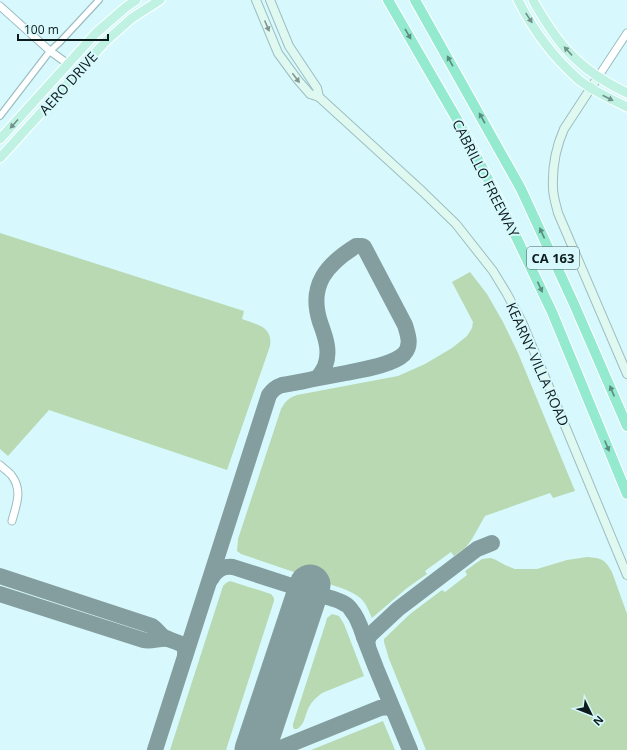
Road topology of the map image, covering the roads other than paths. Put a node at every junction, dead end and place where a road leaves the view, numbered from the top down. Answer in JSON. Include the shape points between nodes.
{"nodes":[{"id":1,"x":99,"y":0,"type":"edge"},
{"id":2,"x":136,"y":0,"type":"edge"},
{"id":3,"x":160,"y":0,"type":"edge"},
{"id":4,"x":256,"y":0,"type":"edge"},
{"id":5,"x":270,"y":0,"type":"edge"},
{"id":6,"x":388,"y":0,"type":"edge"},
{"id":7,"x":415,"y":0,"type":"edge"},
{"id":8,"x":422,"y":0,"type":"edge"},
{"id":9,"x":518,"y":0,"type":"edge"},
{"id":10,"x":533,"y":0,"type":"edge"},
{"id":11,"x":0,"y":6,"type":"edge"},
{"id":12,"x":424,"y":14,"type":"junction"},
{"id":13,"x":627,"y":33,"type":"edge"},
{"id":14,"x":50,"y":51,"type":"junction"},
{"id":15,"x":68,"y":64,"type":"junction"},
{"id":16,"x":78,"y":72,"type":"junction"},
{"id":17,"x":598,"y":77,"type":"junction"},
{"id":18,"x":591,"y":87,"type":"junction"},
{"id":19,"x":627,"y":93,"type":"edge"},
{"id":20,"x":319,"y":97,"type":"junction"},
{"id":21,"x":627,"y":107,"type":"edge"},
{"id":22,"x":0,"y":116,"type":"edge"},
{"id":23,"x":0,"y":139,"type":"edge"},
{"id":24,"x":0,"y":158,"type":"edge"},
{"id":25,"x":627,"y":374,"type":"edge"},
{"id":26,"x":627,"y":426,"type":"edge"},
{"id":27,"x":0,"y":465,"type":"edge"},
{"id":28,"x":627,"y":494,"type":"edge"},
{"id":29,"x":12,"y":520,"type":"dead end"},
{"id":30,"x":627,"y":575,"type":"edge"}],
"edges":[{"from":1,"to":14,"type":"street"},
{"from":2,"to":15,"type":"main road","name":"AERO DRIVE","via":[[96,33]]},
{"from":3,"to":16,"type":"main road","name":"AERO DRIVE","via":[[132,18],[106,41]]},
{"from":4,"to":20,"type":"main road","name":"KEARNY VILLA ROAD","one_way":true,"via":[[278,52],[310,94]]},
{"from":5,"to":20,"type":"main road","name":"KEARNY VILLA ROAD","via":[[289,46],[317,88]]},
{"from":6,"to":28,"type":"highway","name":"CABRILLO FREEWAY","number":"CA 163","one_way":true,"via":[[462,128],[499,201],[552,312]]},
{"from":7,"to":12,"type":"highway","name":"CABRILLO FREEWAY","number":"CA 163"},
{"from":8,"to":12,"type":"highway"},
{"from":9,"to":18,"type":"main road","one_way":true,"via":[[547,47],[560,62]]},
{"from":17,"to":10,"type":"main road","one_way":true,"via":[[587,70],[557,39]]},
{"from":11,"to":14,"type":"street"},
{"from":26,"to":12,"type":"highway","name":"CABRILLO FREEWAY","number":"CA 163","one_way":true,"via":[[521,189]]},
{"from":13,"to":17,"type":"street"},
{"from":14,"to":15,"type":"street"},
{"from":14,"to":22,"type":"street"},
{"from":15,"to":16,"type":"street"},
{"from":15,"to":23,"type":"main road","name":"AERO DRIVE","one_way":true},
{"from":16,"to":24,"type":"main road","name":"AERO DRIVE"},
{"from":17,"to":18,"type":"main road"},
{"from":17,"to":19,"type":"main road"},
{"from":18,"to":21,"type":"main road","one_way":true},
{"from":18,"to":25,"type":"main road","via":[[560,137],[555,158],[553,188],[558,213]]},
{"from":20,"to":30,"type":"main road","name":"KEARNY VILLA ROAD","via":[[456,224],[493,271],[522,322]]},
{"from":27,"to":29,"type":"street","via":[[11,475],[18,490]]}]}
